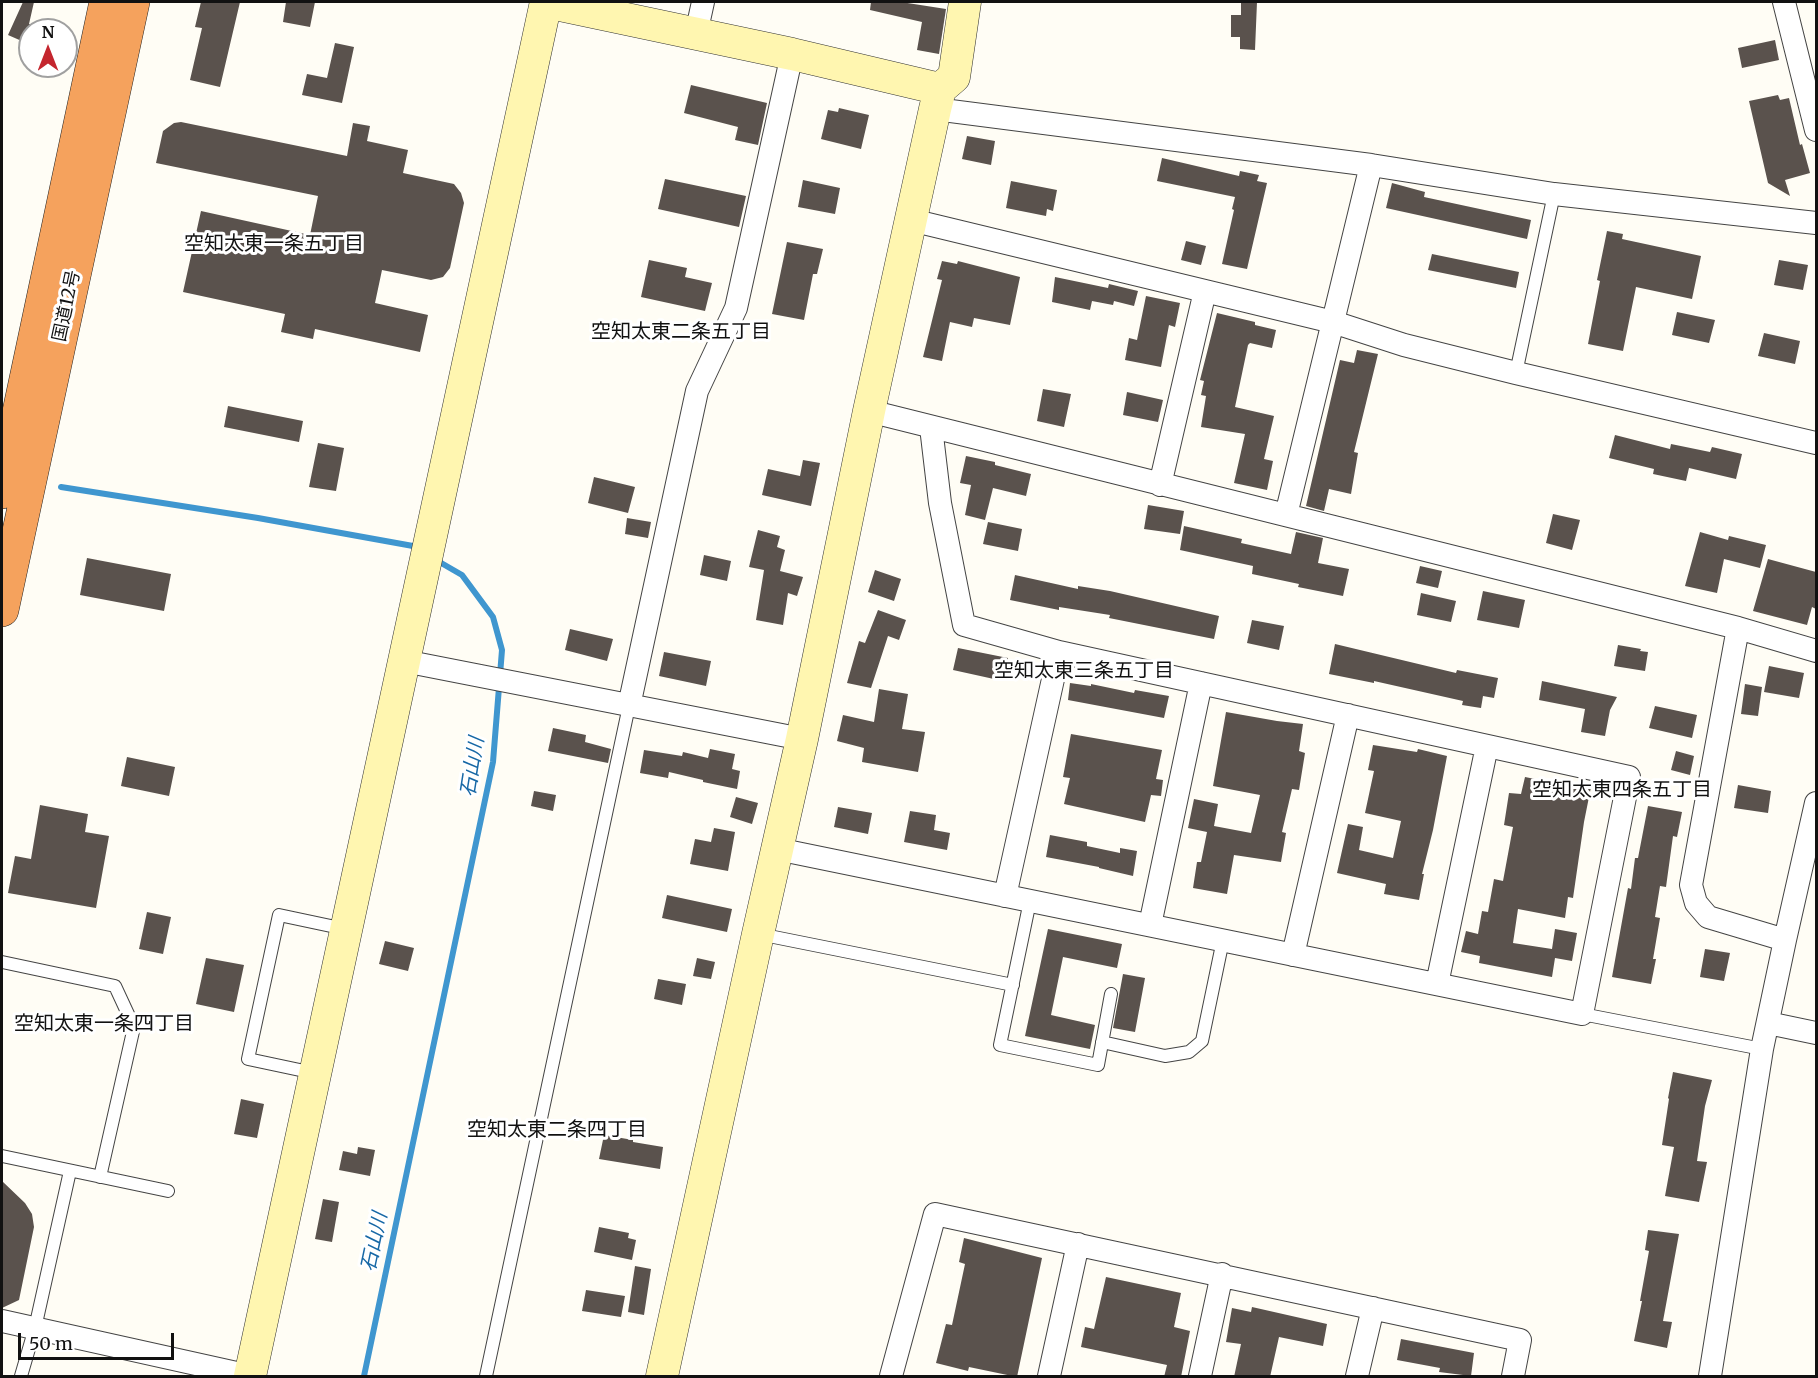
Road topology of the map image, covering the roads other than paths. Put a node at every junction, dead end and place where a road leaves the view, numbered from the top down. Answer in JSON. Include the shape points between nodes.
{"nodes":[{"id":1,"x":106,"y":2,"type":"edge"},
{"id":2,"x":133,"y":2,"type":"edge"},
{"id":3,"x":703,"y":2,"type":"edge"},
{"id":4,"x":965,"y":2,"type":"edge"},
{"id":5,"x":1784,"y":2,"type":"edge"},
{"id":6,"x":696,"y":33,"type":"junction"},
{"id":7,"x":792,"y":54,"type":"junction"},
{"id":8,"x":937,"y":99,"type":"junction"},
{"id":9,"x":1816,"y":130,"type":"edge"},
{"id":10,"x":1371,"y":165,"type":"junction"},
{"id":11,"x":1554,"y":194,"type":"junction"},
{"id":12,"x":911,"y":220,"type":"junction"},
{"id":13,"x":1816,"y":223,"type":"edge"},
{"id":14,"x":1205,"y":291,"type":"junction"},
{"id":15,"x":1333,"y":322,"type":"junction"},
{"id":16,"x":1516,"y":373,"type":"junction"},
{"id":17,"x":869,"y":411,"type":"junction"},
{"id":18,"x":931,"y":427,"type":"junction"},
{"id":19,"x":1816,"y":443,"type":"edge"},
{"id":20,"x":1160,"y":484,"type":"junction"},
{"id":21,"x":2,"y":492,"type":"edge"},
{"id":22,"x":1286,"y":515,"type":"junction"},
{"id":23,"x":2,"y":610,"type":"edge"},
{"id":24,"x":1738,"y":628,"type":"junction"},
{"id":25,"x":1816,"y":651,"type":"edge"},
{"id":26,"x":1059,"y":652,"type":"junction"},
{"id":27,"x":404,"y":661,"type":"junction"},
{"id":28,"x":1201,"y":683,"type":"junction"},
{"id":29,"x":629,"y":706,"type":"junction"},
{"id":30,"x":1348,"y":715,"type":"junction"},
{"id":31,"x":802,"y":739,"type":"junction"},
{"id":32,"x":1487,"y":746,"type":"junction"},
{"id":33,"x":1816,"y":803,"type":"edge"},
{"id":34,"x":777,"y":849,"type":"junction"},
{"id":35,"x":1005,"y":896,"type":"junction"},
{"id":36,"x":1030,"y":901,"type":"junction"},
{"id":37,"x":1150,"y":926,"type":"junction"},
{"id":38,"x":346,"y":929,"type":"junction"},
{"id":39,"x":758,"y":934,"type":"junction"},
{"id":40,"x":1223,"y":940,"type":"junction"},
{"id":41,"x":1785,"y":940,"type":"junction"},
{"id":42,"x":1293,"y":955,"type":"junction"},
{"id":43,"x":2,"y":962,"type":"edge"},
{"id":44,"x":1437,"y":984,"type":"junction"},
{"id":45,"x":1013,"y":985,"type":"junction"},
{"id":46,"x":1111,"y":994,"type":"dead end"},
{"id":47,"x":1582,"y":1014,"type":"junction"},
{"id":48,"x":1768,"y":1023,"type":"junction"},
{"id":49,"x":1816,"y":1034,"type":"edge"},
{"id":50,"x":1102,"y":1042,"type":"junction"},
{"id":51,"x":1762,"y":1049,"type":"junction"},
{"id":52,"x":315,"y":1073,"type":"junction"},
{"id":53,"x":2,"y":1156,"type":"edge"},
{"id":54,"x":70,"y":1171,"type":"junction"},
{"id":55,"x":100,"y":1177,"type":"junction"},
{"id":56,"x":168,"y":1191,"type":"dead end"},
{"id":57,"x":1078,"y":1244,"type":"junction"},
{"id":58,"x":1222,"y":1274,"type":"junction"},
{"id":59,"x":1373,"y":1308,"type":"junction"},
{"id":60,"x":2,"y":1321,"type":"edge"},
{"id":61,"x":35,"y":1328,"type":"junction"},
{"id":62,"x":250,"y":1376,"type":"edge"},
{"id":63,"x":21,"y":1377,"type":"edge"},
{"id":64,"x":486,"y":1377,"type":"edge"},
{"id":65,"x":662,"y":1377,"type":"edge"},
{"id":66,"x":891,"y":1377,"type":"edge"},
{"id":67,"x":1049,"y":1377,"type":"edge"},
{"id":68,"x":1200,"y":1377,"type":"edge"},
{"id":69,"x":1358,"y":1377,"type":"edge"},
{"id":70,"x":1513,"y":1377,"type":"edge"},
{"id":71,"x":1710,"y":1377,"type":"edge"}],
"edges":[{"from":1,"to":21,"type":"highway","name":"国道12号"},
{"from":2,"to":23,"type":"highway","name":"国道12号"},
{"from":3,"to":6,"type":"street"},
{"from":4,"to":8,"type":"street","via":[[954,77]]},
{"from":5,"to":9,"type":"street"},
{"from":6,"to":7,"type":"street"},
{"from":6,"to":27,"type":"street","via":[[546,2]]},
{"from":7,"to":8,"type":"street"},
{"from":7,"to":29,"type":"street","via":[[736,308],[697,391]]},
{"from":8,"to":10,"type":"street"},
{"from":8,"to":12,"type":"street"},
{"from":10,"to":11,"type":"street"},
{"from":10,"to":15,"type":"street"},
{"from":11,"to":13,"type":"street"},
{"from":11,"to":16,"type":"lane"},
{"from":12,"to":14,"type":"street"},
{"from":12,"to":17,"type":"street"},
{"from":14,"to":15,"type":"street"},
{"from":14,"to":20,"type":"street"},
{"from":15,"to":16,"type":"street","via":[[1404,345]]},
{"from":15,"to":22,"type":"street"},
{"from":16,"to":19,"type":"street"},
{"from":17,"to":18,"type":"street"},
{"from":17,"to":31,"type":"street"},
{"from":18,"to":20,"type":"street"},
{"from":18,"to":26,"type":"street","via":[[940,503],[964,625]]},
{"from":20,"to":22,"type":"street"},
{"from":22,"to":24,"type":"street"},
{"from":24,"to":25,"type":"street"},
{"from":24,"to":41,"type":"street","via":[[1691,885],[1696,903],[1708,917]]},
{"from":26,"to":28,"type":"street"},
{"from":26,"to":35,"type":"street"},
{"from":27,"to":29,"type":"street"},
{"from":27,"to":38,"type":"street"},
{"from":28,"to":30,"type":"street"},
{"from":28,"to":37,"type":"street"},
{"from":29,"to":31,"type":"street"},
{"from":29,"to":64,"type":"lane"},
{"from":30,"to":32,"type":"street"},
{"from":30,"to":42,"type":"street"},
{"from":31,"to":34,"type":"street"},
{"from":32,"to":44,"type":"street"},
{"from":32,"to":47,"type":"street","via":[[1629,777]]},
{"from":33,"to":41,"type":"street"},
{"from":34,"to":35,"type":"street"},
{"from":34,"to":39,"type":"street"},
{"from":35,"to":36,"type":"street"},
{"from":36,"to":37,"type":"street"},
{"from":36,"to":45,"type":"lane"},
{"from":37,"to":40,"type":"street"},
{"from":38,"to":52,"type":"street"},
{"from":38,"to":52,"type":"lane","via":[[279,915],[274,937],[248,1059]]},
{"from":39,"to":45,"type":"lane"},
{"from":39,"to":65,"type":"street"},
{"from":40,"to":42,"type":"street"},
{"from":40,"to":50,"type":"lane","via":[[1202,1041],[1190,1052],[1165,1056]]},
{"from":41,"to":48,"type":"street"},
{"from":42,"to":44,"type":"street"},
{"from":43,"to":55,"type":"lane","via":[[115,986],[120,996],[134,1027]]},
{"from":44,"to":47,"type":"street"},
{"from":45,"to":50,"type":"lane","via":[[1000,1046],[1098,1065]]},
{"from":46,"to":50,"type":"lane"},
{"from":47,"to":51,"type":"lane"},
{"from":48,"to":49,"type":"street"},
{"from":48,"to":51,"type":"street"},
{"from":51,"to":71,"type":"street"},
{"from":52,"to":62,"type":"street"},
{"from":53,"to":54,"type":"lane"},
{"from":54,"to":55,"type":"lane"},
{"from":54,"to":61,"type":"lane"},
{"from":55,"to":56,"type":"lane"},
{"from":57,"to":58,"type":"street"},
{"from":57,"to":66,"type":"street","via":[[935,1214]]},
{"from":57,"to":67,"type":"street"},
{"from":58,"to":59,"type":"street"},
{"from":58,"to":68,"type":"street"},
{"from":59,"to":69,"type":"street"},
{"from":59,"to":70,"type":"street","via":[[1520,1340]]},
{"from":60,"to":61,"type":"street"},
{"from":61,"to":62,"type":"street"},
{"from":61,"to":63,"type":"lane"}]}
